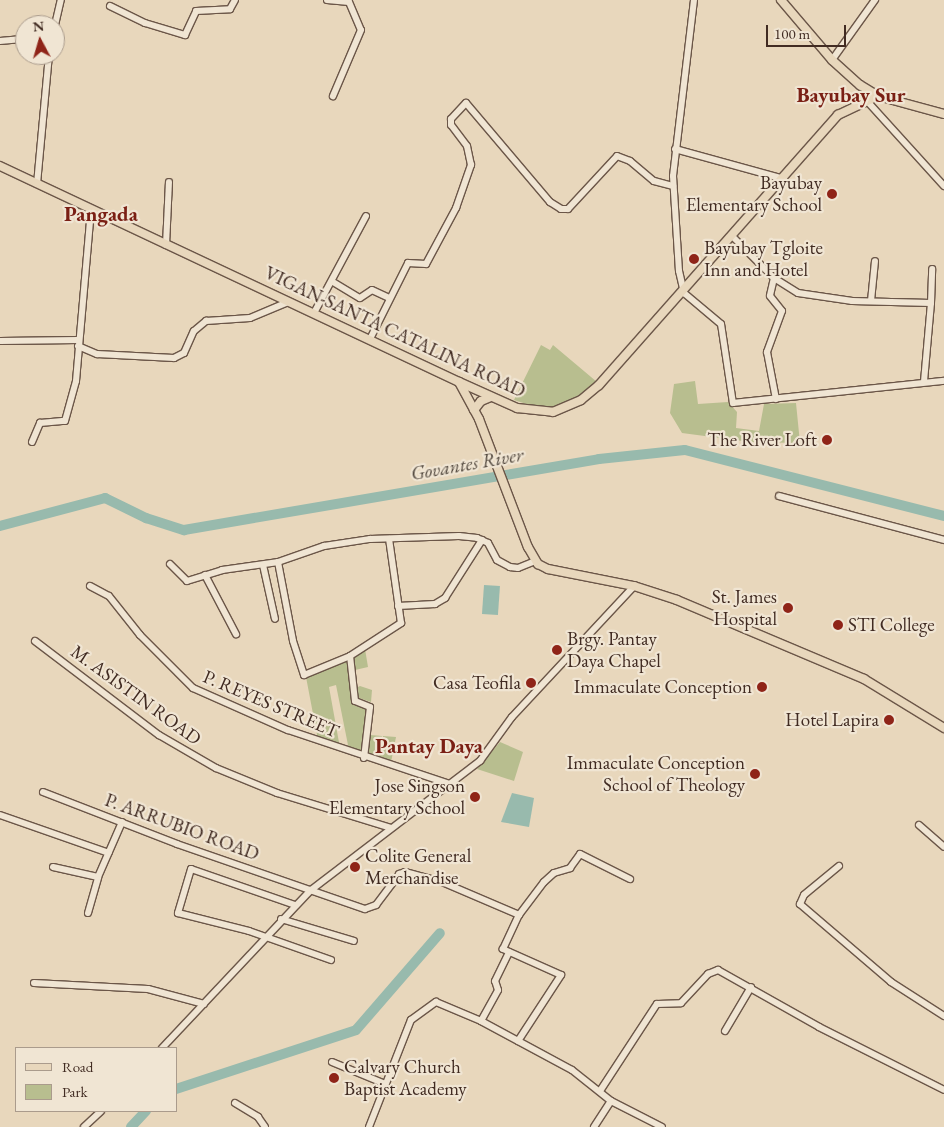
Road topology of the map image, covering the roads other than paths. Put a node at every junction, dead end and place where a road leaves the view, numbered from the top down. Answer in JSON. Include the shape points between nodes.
{"nodes":[{"id":1,"x":61,"y":0,"type":"edge"},
{"id":2,"x":235,"y":0,"type":"edge"},
{"id":3,"x":327,"y":0,"type":"edge"},
{"id":4,"x":694,"y":0,"type":"edge"},
{"id":5,"x":781,"y":0,"type":"edge"},
{"id":6,"x":875,"y":0,"type":"edge"},
{"id":7,"x":110,"y":6,"type":"dead end"},
{"id":8,"x":57,"y":15,"type":"edge"},
{"id":9,"x":15,"y":40,"type":"edge"},
{"id":10,"x":0,"y":41,"type":"edge"},
{"id":11,"x":832,"y":60,"type":"junction"},
{"id":12,"x":48,"y":65,"type":"edge"},
{"id":13,"x":333,"y":96,"type":"dead end"},
{"id":14,"x":878,"y":96,"type":"junction"},
{"id":15,"x":867,"y":101,"type":"junction"},
{"id":16,"x":944,"y":114,"type":"edge"},
{"id":17,"x":675,"y":149,"type":"junction"},
{"id":18,"x":0,"y":166,"type":"edge"},
{"id":19,"x":784,"y":178,"type":"junction"},
{"id":20,"x":170,"y":182,"type":"dead end"},
{"id":21,"x":37,"y":184,"type":"junction"},
{"id":22,"x":672,"y":186,"type":"junction"},
{"id":23,"x":944,"y":186,"type":"edge"},
{"id":24,"x":91,"y":209,"type":"junction"},
{"id":25,"x":366,"y":216,"type":"dead end"},
{"id":26,"x":733,"y":236,"type":"junction"},
{"id":27,"x":166,"y":245,"type":"junction"},
{"id":28,"x":875,"y":261,"type":"dead end"},
{"id":29,"x":932,"y":269,"type":"dead end"},
{"id":30,"x":774,"y":278,"type":"junction"},
{"id":31,"x":333,"y":282,"type":"junction"},
{"id":32,"x":684,"y":293,"type":"junction"},
{"id":33,"x":389,"y":298,"type":"junction"},
{"id":34,"x":871,"y":301,"type":"junction"},
{"id":35,"x":288,"y":302,"type":"junction"},
{"id":36,"x":931,"y":303,"type":"junction"},
{"id":37,"x":314,"y":313,"type":"junction"},
{"id":38,"x":370,"y":339,"type":"junction"},
{"id":39,"x":0,"y":341,"type":"edge"},
{"id":40,"x":78,"y":343,"type":"junction"},
{"id":41,"x":944,"y":381,"type":"edge"},
{"id":42,"x":459,"y":382,"type":"junction"},
{"id":43,"x":924,"y":382,"type":"junction"},
{"id":44,"x":491,"y":397,"type":"junction"},
{"id":45,"x":776,"y":398,"type":"junction"},
{"id":46,"x":474,"y":410,"type":"junction"},
{"id":47,"x":32,"y":442,"type":"dead end"},
{"id":48,"x":779,"y":496,"type":"dead end"},
{"id":49,"x":389,"y":539,"type":"junction"},
{"id":50,"x":482,"y":540,"type":"junction"},
{"id":51,"x":944,"y":540,"type":"edge"},
{"id":52,"x":535,"y":561,"type":"junction"},
{"id":53,"x":278,"y":562,"type":"junction"},
{"id":54,"x":170,"y":564,"type":"dead end"},
{"id":55,"x":263,"y":565,"type":"junction"},
{"id":56,"x":205,"y":575,"type":"junction"},
{"id":57,"x":90,"y":586,"type":"dead end"},
{"id":58,"x":634,"y":586,"type":"junction"},
{"id":59,"x":398,"y":606,"type":"junction"},
{"id":60,"x":275,"y":619,"type":"dead end"},
{"id":61,"x":236,"y":634,"type":"dead end"},
{"id":62,"x":35,"y":640,"type":"dead end"},
{"id":63,"x":350,"y":656,"type":"junction"},
{"id":64,"x":944,"y":728,"type":"edge"},
{"id":65,"x":364,"y":758,"type":"junction"},
{"id":66,"x":449,"y":784,"type":"junction"},
{"id":67,"x":43,"y":792,"type":"dead end"},
{"id":68,"x":0,"y":815,"type":"edge"},
{"id":69,"x":122,"y":822,"type":"junction"},
{"id":70,"x":919,"y":825,"type":"dead end"},
{"id":71,"x":391,"y":828,"type":"junction"},
{"id":72,"x":944,"y":847,"type":"edge"},
{"id":73,"x":109,"y":853,"type":"junction"},
{"id":74,"x":839,"y":866,"type":"dead end"},
{"id":75,"x":53,"y":867,"type":"dead end"},
{"id":76,"x":98,"y":877,"type":"junction"},
{"id":77,"x":630,"y":879,"type":"dead end"},
{"id":78,"x":311,"y":890,"type":"junction"},
{"id":79,"x":296,"y":904,"type":"junction"},
{"id":80,"x":88,"y":913,"type":"dead end"},
{"id":81,"x":519,"y":915,"type":"junction"},
{"id":82,"x":281,"y":918,"type":"junction"},
{"id":83,"x":263,"y":938,"type":"junction"},
{"id":84,"x":354,"y":941,"type":"dead end"},
{"id":85,"x":509,"y":952,"type":"junction"},
{"id":86,"x":331,"y":960,"type":"dead end"},
{"id":87,"x":34,"y":983,"type":"dead end"},
{"id":88,"x":751,"y":988,"type":"junction"},
{"id":89,"x":204,"y":1004,"type":"junction"},
{"id":90,"x":944,"y":1016,"type":"edge"},
{"id":91,"x":481,"y":1021,"type":"junction"},
{"id":92,"x":725,"y":1031,"type":"dead end"},
{"id":93,"x":518,"y":1041,"type":"junction"},
{"id":94,"x":163,"y":1047,"type":"edge"},
{"id":95,"x":332,"y":1062,"type":"dead end"},
{"id":96,"x":385,"y":1084,"type":"junction"},
{"id":97,"x":944,"y":1090,"type":"edge"},
{"id":98,"x":600,"y":1091,"type":"junction"},
{"id":99,"x":611,"y":1101,"type":"junction"},
{"id":100,"x":235,"y":1103,"type":"dead end"},
{"id":101,"x":100,"y":1112,"type":"edge"},
{"id":102,"x":84,"y":1127,"type":"edge"},
{"id":103,"x":265,"y":1127,"type":"edge"},
{"id":104,"x":369,"y":1127,"type":"edge"},
{"id":105,"x":594,"y":1127,"type":"edge"},
{"id":106,"x":662,"y":1127,"type":"edge"}],
"edges":[{"from":1,"to":8,"type":"street"},
{"from":2,"to":7,"type":"street","via":[[230,10],[196,11],[185,35],[145,23]]},
{"from":3,"to":13,"type":"street","via":[[350,2],[361,30]]},
{"from":4,"to":17,"type":"street"},
{"from":5,"to":11,"type":"main road"},
{"from":6,"to":11,"type":"street"},
{"from":9,"to":10,"type":"street"},
{"from":11,"to":14,"type":"main road"},
{"from":12,"to":21,"type":"street"},
{"from":14,"to":15,"type":"main road","name":"VIGAN-SANTA CATALINA ROAD"},
{"from":14,"to":16,"type":"main road"},
{"from":15,"to":19,"type":"main road","name":"VIGAN-SANTA CATALINA ROAD","via":[[838,115]]},
{"from":15,"to":23,"type":"street"},
{"from":17,"to":19,"type":"street"},
{"from":17,"to":22,"type":"street"},
{"from":18,"to":21,"type":"main road","name":"VIGAN-SANTA CATALINA ROAD"},
{"from":19,"to":26,"type":"main road","name":"VIGAN-SANTA CATALINA ROAD"},
{"from":20,"to":27,"type":"street"},
{"from":21,"to":24,"type":"main road","name":"VIGAN-SANTA CATALINA ROAD"},
{"from":22,"to":32,"type":"street"},
{"from":22,"to":33,"type":"street","via":[[654,181],[630,161],[617,156],[568,209],[561,209],[550,202],[466,103],[451,119],[467,146],[471,165],[456,208],[426,264],[410,262]]},
{"from":24,"to":27,"type":"main road","name":"VIGAN-SANTA CATALINA ROAD"},
{"from":24,"to":40,"type":"street"},
{"from":25,"to":31,"type":"street"},
{"from":26,"to":30,"type":"street"},
{"from":26,"to":32,"type":"main road","name":"VIGAN-SANTA CATALINA ROAD"},
{"from":27,"to":35,"type":"main road","name":"VIGAN-SANTA CATALINA ROAD"},
{"from":28,"to":34,"type":"street"},
{"from":29,"to":36,"type":"street"},
{"from":30,"to":34,"type":"street","via":[[798,293]]},
{"from":30,"to":45,"type":"street","via":[[770,296],[782,312],[767,352]]},
{"from":31,"to":33,"type":"street","via":[[360,298],[372,290]]},
{"from":31,"to":37,"type":"street"},
{"from":32,"to":44,"type":"main road","name":"VIGAN-SANTA CATALINA ROAD","via":[[599,385],[581,400],[553,412],[540,413]]},
{"from":32,"to":45,"type":"street","via":[[720,322],[733,403]]},
{"from":33,"to":38,"type":"street"},
{"from":34,"to":36,"type":"street"},
{"from":35,"to":37,"type":"main road","name":"VIGAN-SANTA CATALINA ROAD"},
{"from":35,"to":40,"type":"street","via":[[250,318],[206,321],[194,331],[184,353],[174,358],[97,354]]},
{"from":36,"to":43,"type":"street"},
{"from":37,"to":38,"type":"main road","name":"VIGAN-SANTA CATALINA ROAD"},
{"from":38,"to":42,"type":"main road","name":"VIGAN-SANTA CATALINA ROAD"},
{"from":39,"to":40,"type":"street"},
{"from":40,"to":47,"type":"street","via":[[77,377],[65,421],[40,423]]},
{"from":41,"to":43,"type":"street"},
{"from":42,"to":44,"type":"main road","name":"VIGAN-SANTA CATALINA ROAD"},
{"from":42,"to":46,"type":"main road"},
{"from":43,"to":45,"type":"street"},
{"from":44,"to":46,"type":"main road","via":[[481,401]]},
{"from":46,"to":52,"type":"main road"},
{"from":48,"to":51,"type":"street"},
{"from":49,"to":50,"type":"street","via":[[468,536]]},
{"from":49,"to":53,"type":"street","via":[[316,548]]},
{"from":49,"to":59,"type":"street"},
{"from":50,"to":52,"type":"street","via":[[505,565],[518,568]]},
{"from":50,"to":59,"type":"street","via":[[445,598],[435,604]]},
{"from":52,"to":58,"type":"main road","via":[[548,569]]},
{"from":53,"to":55,"type":"street"},
{"from":53,"to":63,"type":"street","via":[[293,641],[304,675]]},
{"from":54,"to":56,"type":"street","via":[[186,581]]},
{"from":55,"to":56,"type":"street"},
{"from":55,"to":60,"type":"street"},
{"from":56,"to":61,"type":"street"},
{"from":57,"to":65,"type":"street","name":"P. REYES STREET","via":[[109,596],[140,635],[189,685],[288,730]]},
{"from":58,"to":64,"type":"main road","via":[[677,600],[822,659],[864,679]]},
{"from":58,"to":66,"type":"street","via":[[512,717],[485,755]]},
{"from":59,"to":63,"type":"street","via":[[399,626]]},
{"from":62,"to":71,"type":"street","name":"M. ASISTIN ROAD","via":[[159,736],[216,768],[277,793]]},
{"from":63,"to":65,"type":"street","via":[[355,700],[370,706]]},
{"from":65,"to":66,"type":"street","name":"P. REYES STREET"},
{"from":66,"to":71,"type":"street"},
{"from":67,"to":69,"type":"street","name":"P. ARRUBIO ROAD"},
{"from":68,"to":73,"type":"street"},
{"from":69,"to":73,"type":"street"},
{"from":69,"to":78,"type":"street","name":"P. ARRUBIO ROAD"},
{"from":70,"to":72,"type":"street"},
{"from":71,"to":78,"type":"street"},
{"from":73,"to":76,"type":"street"},
{"from":74,"to":90,"type":"street","via":[[804,895],[800,904],[884,977]]},
{"from":75,"to":76,"type":"street"},
{"from":76,"to":80,"type":"street"},
{"from":77,"to":81,"type":"street","via":[[580,854],[570,868],[554,873],[544,882]]},
{"from":78,"to":79,"type":"street"},
{"from":78,"to":81,"type":"street","name":"P. ARRUBIO ROAD","via":[[368,909],[376,905],[405,872],[442,882]]},
{"from":79,"to":82,"type":"street"},
{"from":79,"to":83,"type":"street","via":[[191,869],[178,913]]},
{"from":81,"to":85,"type":"street","via":[[502,946]]},
{"from":82,"to":83,"type":"street"},
{"from":82,"to":84,"type":"street"},
{"from":83,"to":86,"type":"street"},
{"from":83,"to":89,"type":"street"},
{"from":85,"to":91,"type":"street","via":[[495,981],[498,990]]},
{"from":85,"to":93,"type":"street","via":[[561,975]]},
{"from":87,"to":89,"type":"street","via":[[148,989]]},
{"from":88,"to":92,"type":"street"},
{"from":88,"to":97,"type":"street","via":[[819,1027]]},
{"from":88,"to":98,"type":"street","via":[[726,972],[715,970],[681,1003],[657,1004]]},
{"from":89,"to":94,"type":"street"},
{"from":91,"to":93,"type":"street"},
{"from":91,"to":96,"type":"street","via":[[433,1003],[411,1020]]},
{"from":93,"to":98,"type":"street","via":[[572,1070]]},
{"from":95,"to":96,"type":"street"},
{"from":96,"to":104,"type":"street"},
{"from":98,"to":99,"type":"street"},
{"from":99,"to":105,"type":"street"},
{"from":99,"to":106,"type":"street"},
{"from":100,"to":103,"type":"street","via":[[258,1117]]},
{"from":101,"to":102,"type":"street"}]}
